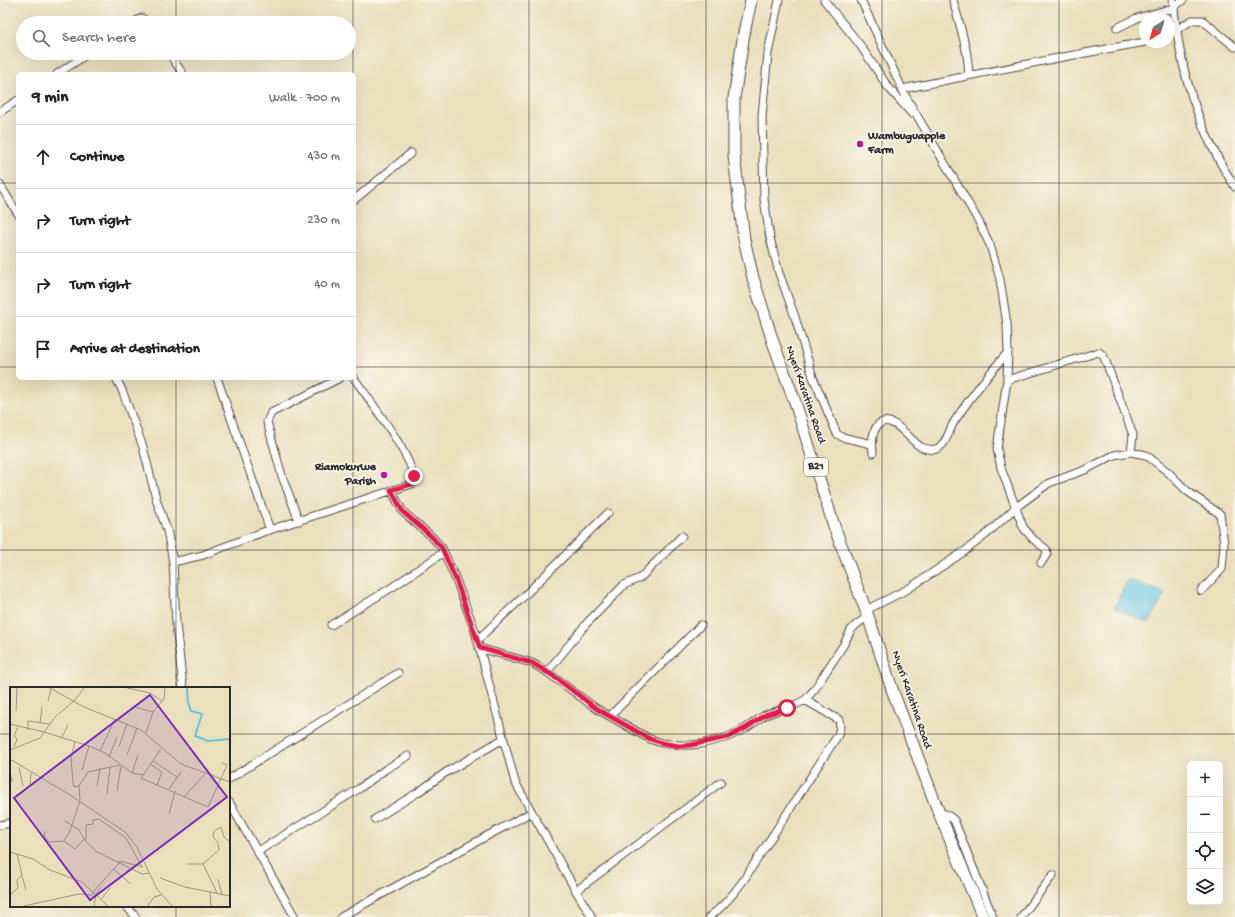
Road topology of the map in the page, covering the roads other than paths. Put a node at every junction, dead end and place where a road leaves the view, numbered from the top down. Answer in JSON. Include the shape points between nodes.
{"nodes":[{"id":1,"x":751,"y":0,"type":"edge"},
{"id":2,"x":779,"y":0,"type":"edge"},
{"id":3,"x":824,"y":0,"type":"edge"},
{"id":4,"x":861,"y":0,"type":"edge"},
{"id":5,"x":953,"y":0,"type":"edge"},
{"id":6,"x":1173,"y":0,"type":"edge"},
{"id":7,"x":1183,"y":0,"type":"edge"},
{"id":8,"x":1173,"y":8,"type":"junction"},
{"id":9,"x":1173,"y":12,"type":"edge"},
{"id":10,"x":1117,"y":28,"type":"dead end"},
{"id":11,"x":1175,"y":34,"type":"edge"},
{"id":12,"x":1175,"y":39,"type":"edge"},
{"id":13,"x":1139,"y":43,"type":"edge"},
{"id":14,"x":1235,"y":47,"type":"edge"},
{"id":15,"x":78,"y":60,"type":"edge"},
{"id":16,"x":174,"y":60,"type":"edge"},
{"id":17,"x":60,"y":72,"type":"edge"},
{"id":18,"x":182,"y":72,"type":"edge"},
{"id":19,"x":968,"y":76,"type":"junction"},
{"id":20,"x":902,"y":89,"type":"junction"},
{"id":21,"x":16,"y":101,"type":"edge"},
{"id":22,"x":0,"y":112,"type":"edge"},
{"id":23,"x":922,"y":125,"type":"junction"},
{"id":24,"x":411,"y":154,"type":"dead end"},
{"id":25,"x":0,"y":184,"type":"edge"},
{"id":26,"x":1235,"y":187,"type":"edge"},
{"id":27,"x":356,"y":198,"type":"edge"},
{"id":28,"x":16,"y":211,"type":"edge"},
{"id":29,"x":1008,"y":352,"type":"junction"},
{"id":30,"x":117,"y":380,"type":"edge"},
{"id":31,"x":218,"y":380,"type":"edge"},
{"id":32,"x":336,"y":380,"type":"edge"},
{"id":33,"x":355,"y":380,"type":"edge"},
{"id":34,"x":1007,"y":380,"type":"junction"},
{"id":35,"x":872,"y":444,"type":"junction"},
{"id":36,"x":1131,"y":452,"type":"junction"},
{"id":37,"x":873,"y":453,"type":"dead end"},
{"id":38,"x":391,"y":490,"type":"junction"},
{"id":39,"x":1015,"y":508,"type":"junction"},
{"id":40,"x":608,"y":513,"type":"dead end"},
{"id":41,"x":299,"y":521,"type":"junction"},
{"id":42,"x":270,"y":530,"type":"junction"},
{"id":43,"x":682,"y":536,"type":"dead end"},
{"id":44,"x":444,"y":552,"type":"junction"},
{"id":45,"x":173,"y":562,"type":"junction"},
{"id":46,"x":1041,"y":563,"type":"dead end"},
{"id":47,"x":1201,"y":591,"type":"dead end"},
{"id":48,"x":867,"y":613,"type":"junction"},
{"id":49,"x":331,"y":625,"type":"dead end"},
{"id":50,"x":701,"y":625,"type":"dead end"},
{"id":51,"x":477,"y":640,"type":"junction"},
{"id":52,"x":480,"y":648,"type":"junction"},
{"id":53,"x":547,"y":672,"type":"junction"},
{"id":54,"x":398,"y":674,"type":"dead end"},
{"id":55,"x":183,"y":687,"type":"edge"},
{"id":56,"x":804,"y":700,"type":"junction"},
{"id":57,"x":610,"y":716,"type":"junction"},
{"id":58,"x":504,"y":739,"type":"junction"},
{"id":59,"x":408,"y":756,"type":"dead end"},
{"id":60,"x":230,"y":778,"type":"edge"},
{"id":61,"x":721,"y":782,"type":"dead end"},
{"id":62,"x":230,"y":804,"type":"edge"},
{"id":63,"x":532,"y":812,"type":"junction"},
{"id":64,"x":939,"y":813,"type":"junction"},
{"id":65,"x":375,"y":819,"type":"dead end"},
{"id":66,"x":10,"y":823,"type":"edge"},
{"id":67,"x":0,"y":825,"type":"edge"},
{"id":68,"x":257,"y":852,"type":"junction"},
{"id":69,"x":1053,"y":875,"type":"dead end"},
{"id":70,"x":576,"y":892,"type":"junction"},
{"id":71,"x":127,"y":907,"type":"edge"},
{"id":72,"x":136,"y":917,"type":"edge"},
{"id":73,"x":295,"y":917,"type":"edge"},
{"id":74,"x":341,"y":917,"type":"edge"},
{"id":75,"x":592,"y":917,"type":"edge"},
{"id":76,"x":709,"y":917,"type":"edge"},
{"id":77,"x":983,"y":917,"type":"edge"},
{"id":78,"x":993,"y":917,"type":"edge"},
{"id":79,"x":1021,"y":917,"type":"edge"}],
"edges":[{"from":1,"to":48,"type":"highway","name":"Nyeri Karatina Road","number":"B21","via":[[734,98],[734,156],[744,239],[773,342],[795,402],[834,526]]},
{"from":2,"to":35,"type":"street","via":[[768,53],[762,116],[764,199],[770,238],[813,377],[837,434]]},
{"from":3,"to":23,"type":"street","via":[[860,45],[888,87]]},
{"from":4,"to":20,"type":"street"},
{"from":5,"to":19,"type":"street","via":[[969,68]]},
{"from":6,"to":8,"type":"street"},
{"from":7,"to":8,"type":"street"},
{"from":8,"to":9,"type":"street"},
{"from":8,"to":10,"type":"street","via":[[1137,18]]},
{"from":11,"to":14,"type":"street","via":[[1192,20],[1202,20]]},
{"from":12,"to":26,"type":"street","via":[[1192,103],[1208,140]]},
{"from":13,"to":19,"type":"street"},
{"from":15,"to":17,"type":"street"},
{"from":16,"to":18,"type":"street"},
{"from":19,"to":20,"type":"street"},
{"from":20,"to":23,"type":"street"},
{"from":21,"to":22,"type":"street"},
{"from":23,"to":29,"type":"street","via":[[980,222],[990,245],[1000,279],[1007,324]]},
{"from":24,"to":27,"type":"street"},
{"from":25,"to":28,"type":"street"},
{"from":29,"to":34,"type":"street"},
{"from":29,"to":35,"type":"street","via":[[971,397],[937,449],[921,447],[895,423],[888,421],[877,425]]},
{"from":30,"to":45,"type":"street","via":[[143,447],[167,530]]},
{"from":31,"to":42,"type":"street"},
{"from":32,"to":41,"type":"street","via":[[272,413],[267,422],[282,476]]},
{"from":33,"to":38,"type":"street","via":[[400,445],[411,466],[415,481]]},
{"from":34,"to":36,"type":"street","via":[[1099,352],[1106,362],[1133,435]]},
{"from":34,"to":39,"type":"street","via":[[997,449]]},
{"from":35,"to":37,"type":"street"},
{"from":36,"to":39,"type":"street","via":[[1114,455],[1085,470],[1050,483]]},
{"from":36,"to":47,"type":"street","via":[[1146,455],[1220,514],[1224,544],[1222,569]]},
{"from":38,"to":41,"type":"street"},
{"from":38,"to":44,"type":"street","via":[[403,512],[438,542]]},
{"from":39,"to":46,"type":"street","via":[[1023,527],[1046,549],[1047,554]]},
{"from":39,"to":48,"type":"street","via":[[988,533],[947,563]]},
{"from":40,"to":51,"type":"street"},
{"from":41,"to":42,"type":"street"},
{"from":42,"to":45,"type":"street","via":[[202,555]]},
{"from":43,"to":53,"type":"street","via":[[640,578],[624,585],[587,623]]},
{"from":44,"to":49,"type":"street"},
{"from":44,"to":51,"type":"street"},
{"from":45,"to":55,"type":"street"},
{"from":48,"to":56,"type":"street","via":[[851,630],[814,690]]},
{"from":48,"to":64,"type":"highway","name":"Nyeri Karatina Road","number":"B21","via":[[893,692]]},
{"from":50,"to":57,"type":"street"},
{"from":51,"to":52,"type":"street"},
{"from":52,"to":53,"type":"street","via":[[532,663]]},
{"from":52,"to":58,"type":"street"},
{"from":53,"to":57,"type":"street"},
{"from":54,"to":60,"type":"street"},
{"from":56,"to":57,"type":"street","via":[[765,715],[728,737],[679,746],[650,739]]},
{"from":56,"to":76,"type":"street","via":[[839,720],[838,735],[743,882],[717,912]]},
{"from":58,"to":63,"type":"street","via":[[515,782]]},
{"from":58,"to":65,"type":"street","via":[[445,773]]},
{"from":59,"to":68,"type":"street"},
{"from":61,"to":70,"type":"street"},
{"from":62,"to":68,"type":"street"},
{"from":63,"to":70,"type":"street"},
{"from":63,"to":74,"type":"street"},
{"from":64,"to":77,"type":"highway","name":"Nyeri Karatina Road","number":"B21"},
{"from":64,"to":78,"type":"street","via":[[944,813],[954,820]]},
{"from":66,"to":67,"type":"street"},
{"from":68,"to":73,"type":"street"},
{"from":69,"to":79,"type":"street"},
{"from":70,"to":75,"type":"street"},
{"from":71,"to":72,"type":"street"}]}
